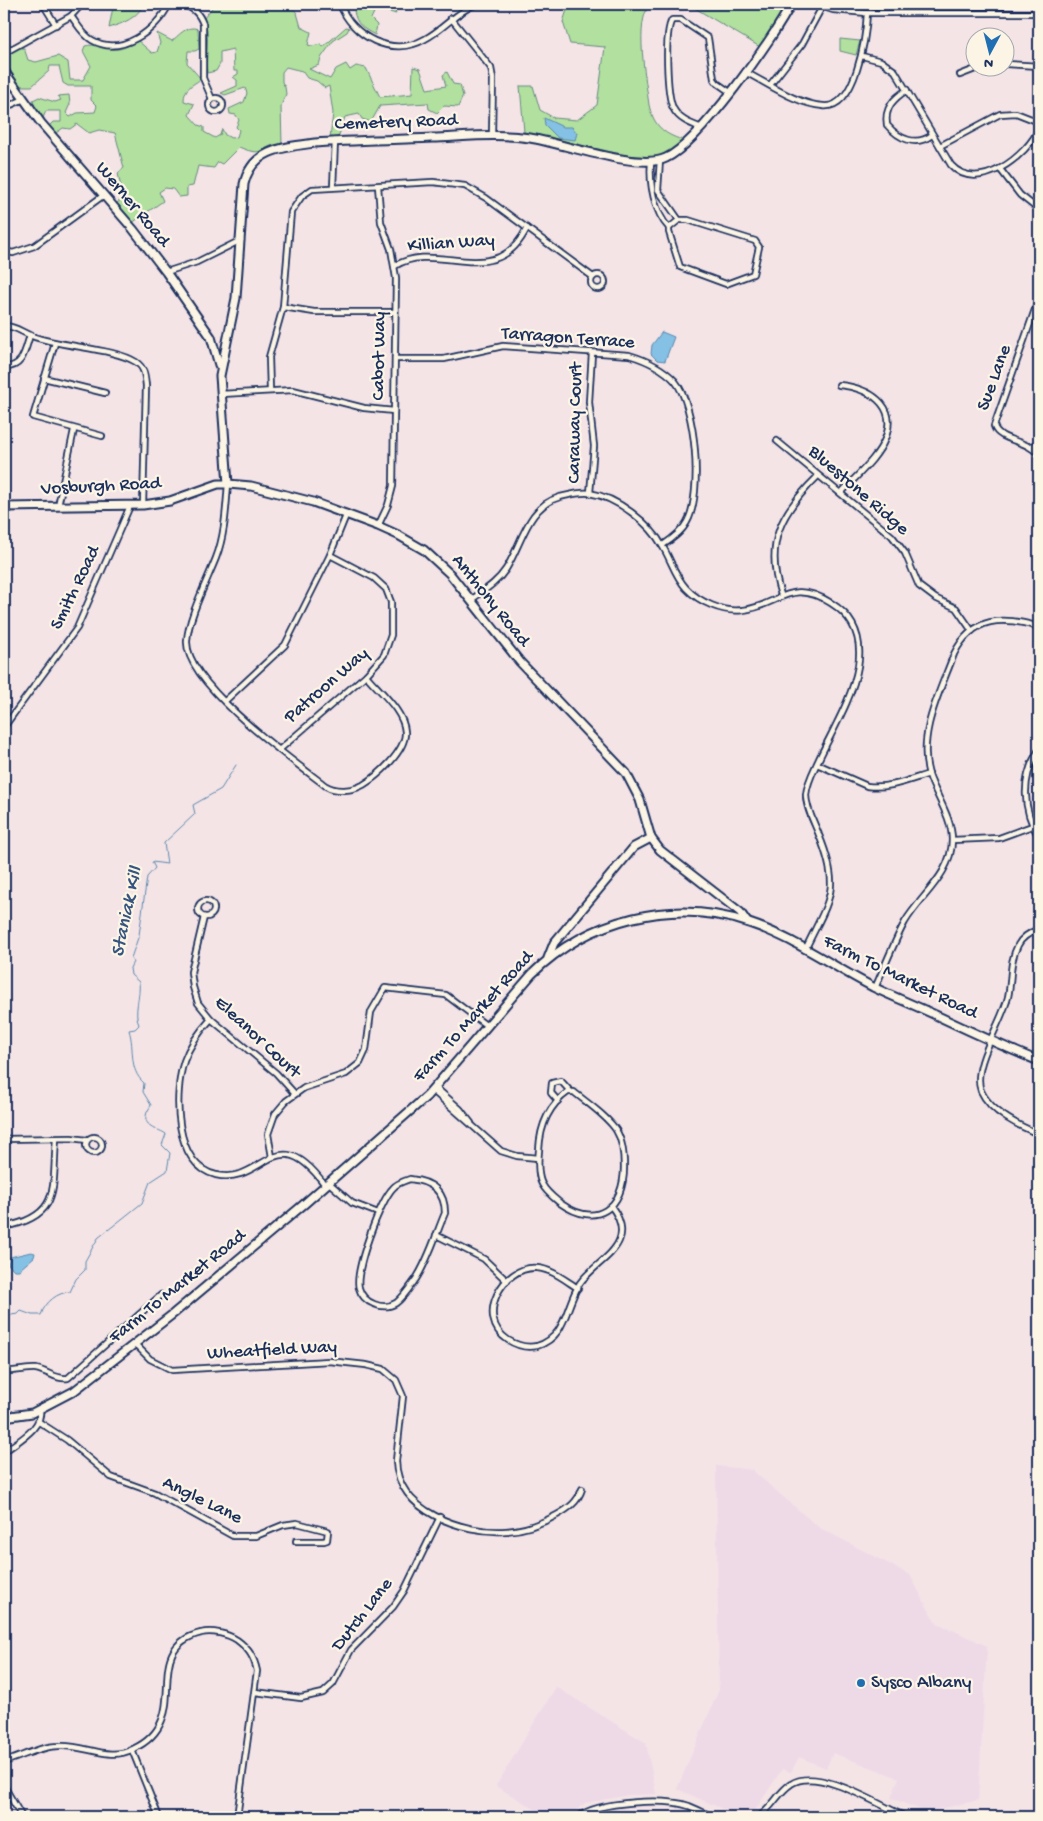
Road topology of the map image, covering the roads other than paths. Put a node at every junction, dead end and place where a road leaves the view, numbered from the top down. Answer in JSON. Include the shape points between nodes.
{"nodes":[{"id":1,"x":43,"y":4,"type":"edge"},
{"id":2,"x":82,"y":4,"type":"edge"},
{"id":3,"x":169,"y":4,"type":"edge"},
{"id":4,"x":183,"y":4,"type":"edge"},
{"id":5,"x":340,"y":4,"type":"edge"},
{"id":6,"x":476,"y":4,"type":"edge"},
{"id":7,"x":792,"y":4,"type":"edge"},
{"id":8,"x":814,"y":4,"type":"edge"},
{"id":9,"x":822,"y":7,"type":"junction"},
{"id":10,"x":867,"y":13,"type":"junction"},
{"id":11,"x":1039,"y":13,"type":"edge"},
{"id":12,"x":71,"y":16,"type":"junction"},
{"id":13,"x":451,"y":18,"type":"junction"},
{"id":14,"x":56,"y":26,"type":"junction"},
{"id":15,"x":802,"y":44,"type":"junction"},
{"id":16,"x":808,"y":47,"type":"dead end"},
{"id":17,"x":4,"y":53,"type":"edge"},
{"id":18,"x":862,"y":56,"type":"junction"},
{"id":19,"x":1016,"y":65,"type":"edge"},
{"id":20,"x":1039,"y":66,"type":"edge"},
{"id":21,"x":4,"y":72,"type":"edge"},
{"id":22,"x":745,"y":72,"type":"junction"},
{"id":23,"x":966,"y":73,"type":"edge"},
{"id":24,"x":960,"y":75,"type":"dead end"},
{"id":25,"x":770,"y":85,"type":"junction"},
{"id":26,"x":907,"y":90,"type":"junction"},
{"id":27,"x":730,"y":92,"type":"junction"},
{"id":28,"x":24,"y":99,"type":"junction"},
{"id":29,"x":212,"y":99,"type":"dead end"},
{"id":30,"x":4,"y":108,"type":"edge"},
{"id":31,"x":1039,"y":122,"type":"edge"},
{"id":32,"x":702,"y":128,"type":"junction"},
{"id":33,"x":1039,"y":128,"type":"edge"},
{"id":34,"x":492,"y":135,"type":"junction"},
{"id":35,"x":932,"y":135,"type":"junction"},
{"id":36,"x":336,"y":141,"type":"junction"},
{"id":37,"x":940,"y":146,"type":"junction"},
{"id":38,"x":660,"y":160,"type":"junction"},
{"id":39,"x":650,"y":162,"type":"junction"},
{"id":40,"x":1000,"y":169,"type":"junction"},
{"id":41,"x":378,"y":186,"type":"junction"},
{"id":42,"x":333,"y":187,"type":"junction"},
{"id":43,"x":104,"y":195,"type":"junction"},
{"id":44,"x":1039,"y":210,"type":"edge"},
{"id":45,"x":679,"y":220,"type":"junction"},
{"id":46,"x":527,"y":228,"type":"junction"},
{"id":47,"x":670,"y":228,"type":"junction"},
{"id":48,"x":240,"y":240,"type":"junction"},
{"id":49,"x":4,"y":251,"type":"edge"},
{"id":50,"x":395,"y":266,"type":"junction"},
{"id":51,"x":166,"y":272,"type":"junction"},
{"id":52,"x":593,"y":277,"type":"dead end"},
{"id":53,"x":1039,"y":298,"type":"edge"},
{"id":54,"x":283,"y":307,"type":"junction"},
{"id":55,"x":395,"y":312,"type":"junction"},
{"id":56,"x":4,"y":326,"type":"edge"},
{"id":57,"x":30,"y":335,"type":"junction"},
{"id":58,"x":55,"y":343,"type":"junction"},
{"id":59,"x":592,"y":353,"type":"junction"},
{"id":60,"x":395,"y":359,"type":"junction"},
{"id":61,"x":4,"y":368,"type":"edge"},
{"id":62,"x":220,"y":368,"type":"junction"},
{"id":63,"x":44,"y":378,"type":"junction"},
{"id":64,"x":839,"y":385,"type":"dead end"},
{"id":65,"x":270,"y":390,"type":"junction"},
{"id":66,"x":105,"y":393,"type":"dead end"},
{"id":67,"x":221,"y":394,"type":"junction"},
{"id":68,"x":394,"y":411,"type":"junction"},
{"id":69,"x":74,"y":430,"type":"junction"},
{"id":70,"x":102,"y":436,"type":"dead end"},
{"id":71,"x":777,"y":441,"type":"dead end"},
{"id":72,"x":1039,"y":444,"type":"edge"},
{"id":73,"x":1031,"y":446,"type":"junction"},
{"id":74,"x":1039,"y":455,"type":"edge"},
{"id":75,"x":818,"y":476,"type":"junction"},
{"id":76,"x":228,"y":484,"type":"junction"},
{"id":77,"x":590,"y":493,"type":"junction"},
{"id":78,"x":841,"y":494,"type":"junction"},
{"id":79,"x":142,"y":505,"type":"junction"},
{"id":80,"x":58,"y":506,"type":"junction"},
{"id":81,"x":130,"y":506,"type":"junction"},
{"id":82,"x":4,"y":507,"type":"edge"},
{"id":83,"x":347,"y":513,"type":"junction"},
{"id":84,"x":378,"y":526,"type":"junction"},
{"id":85,"x":663,"y":545,"type":"junction"},
{"id":86,"x":330,"y":555,"type":"junction"},
{"id":87,"x":781,"y":595,"type":"junction"},
{"id":88,"x":471,"y":600,"type":"junction"},
{"id":89,"x":1039,"y":627,"type":"edge"},
{"id":90,"x":972,"y":631,"type":"junction"},
{"id":91,"x":366,"y":675,"type":"junction"},
{"id":92,"x":225,"y":701,"type":"junction"},
{"id":93,"x":4,"y":727,"type":"edge"},
{"id":94,"x":279,"y":750,"type":"junction"},
{"id":95,"x":1039,"y":750,"type":"edge"},
{"id":96,"x":817,"y":764,"type":"junction"},
{"id":97,"x":929,"y":774,"type":"junction"},
{"id":98,"x":1032,"y":826,"type":"junction"},
{"id":99,"x":1039,"y":837,"type":"edge"},
{"id":100,"x":651,"y":838,"type":"junction"},
{"id":101,"x":952,"y":840,"type":"junction"},
{"id":102,"x":204,"y":917,"type":"dead end"},
{"id":103,"x":747,"y":922,"type":"junction"},
{"id":104,"x":1039,"y":929,"type":"edge"},
{"id":105,"x":805,"y":950,"type":"junction"},
{"id":106,"x":548,"y":958,"type":"junction"},
{"id":107,"x":875,"y":988,"type":"junction"},
{"id":108,"x":211,"y":1019,"type":"junction"},
{"id":109,"x":487,"y":1026,"type":"junction"},
{"id":110,"x":990,"y":1040,"type":"junction"},
{"id":111,"x":1039,"y":1061,"type":"edge"},
{"id":112,"x":433,"y":1089,"type":"junction"},
{"id":113,"x":570,"y":1091,"type":"junction"},
{"id":114,"x":295,"y":1094,"type":"junction"},
{"id":115,"x":558,"y":1101,"type":"junction"},
{"id":116,"x":1039,"y":1134,"type":"edge"},
{"id":117,"x":4,"y":1139,"type":"edge"},
{"id":118,"x":56,"y":1139,"type":"junction"},
{"id":119,"x":87,"y":1140,"type":"dead end"},
{"id":120,"x":272,"y":1157,"type":"junction"},
{"id":121,"x":538,"y":1158,"type":"junction"},
{"id":122,"x":327,"y":1184,"type":"junction"},
{"id":123,"x":611,"y":1206,"type":"junction"},
{"id":124,"x":378,"y":1213,"type":"junction"},
{"id":125,"x":4,"y":1227,"type":"edge"},
{"id":126,"x":436,"y":1235,"type":"junction"},
{"id":127,"x":507,"y":1281,"type":"junction"},
{"id":128,"x":578,"y":1288,"type":"junction"},
{"id":129,"x":161,"y":1295,"type":"dead end"},
{"id":130,"x":135,"y":1344,"type":"junction"},
{"id":131,"x":4,"y":1371,"type":"edge"},
{"id":132,"x":40,"y":1409,"type":"junction"},
{"id":133,"x":4,"y":1418,"type":"edge"},
{"id":134,"x":39,"y":1422,"type":"junction"},
{"id":135,"x":4,"y":1452,"type":"edge"},
{"id":136,"x":582,"y":1489,"type":"dead end"},
{"id":137,"x":440,"y":1517,"type":"junction"},
{"id":138,"x":296,"y":1541,"type":"dead end"},
{"id":139,"x":256,"y":1692,"type":"junction"},
{"id":140,"x":132,"y":1750,"type":"junction"},
{"id":141,"x":4,"y":1762,"type":"edge"},
{"id":142,"x":4,"y":1786,"type":"edge"},
{"id":143,"x":22,"y":1817,"type":"edge"},
{"id":144,"x":159,"y":1817,"type":"edge"},
{"id":145,"x":237,"y":1817,"type":"edge"},
{"id":146,"x":578,"y":1817,"type":"edge"},
{"id":147,"x":714,"y":1817,"type":"edge"},
{"id":148,"x":758,"y":1817,"type":"edge"},
{"id":149,"x":906,"y":1817,"type":"edge"}],
"edges":[{"from":1,"to":14,"type":"street"},
{"from":2,"to":12,"type":"street"},
{"from":3,"to":12,"type":"street","via":[[146,32],[121,45],[93,41]]},
{"from":4,"to":29,"type":"street","via":[[194,9],[203,24],[203,78]]},
{"from":5,"to":13,"type":"street","via":[[346,18],[363,35],[394,46],[427,39]]},
{"from":6,"to":13,"type":"street"},
{"from":7,"to":22,"type":"street","name":"Cemetery Road"},
{"from":8,"to":9,"type":"street"},
{"from":9,"to":10,"type":"street"},
{"from":9,"to":15,"type":"street"},
{"from":10,"to":11,"type":"street"},
{"from":10,"to":18,"type":"street"},
{"from":12,"to":14,"type":"street"},
{"from":13,"to":34,"type":"street","via":[[491,68]]},
{"from":14,"to":17,"type":"street"},
{"from":15,"to":16,"type":"street"},
{"from":15,"to":25,"type":"street"},
{"from":18,"to":25,"type":"street","via":[[845,93],[834,108],[813,105]]},
{"from":18,"to":26,"type":"street","via":[[886,64]]},
{"from":19,"to":20,"type":"street"},
{"from":21,"to":28,"type":"street","name":"Werner Road"},
{"from":22,"to":25,"type":"street"},
{"from":22,"to":27,"type":"street","name":"Cemetery Road"},
{"from":23,"to":24,"type":"street"},
{"from":26,"to":35,"type":"street"},
{"from":26,"to":35,"type":"street","via":[[888,107],[887,125],[900,138],[908,140],[920,141]]},
{"from":27,"to":32,"type":"street","name":"Cemetery Road"},
{"from":27,"to":32,"type":"street","via":[[714,78],[708,38],[681,20],[672,20],[669,31],[670,96],[678,116]]},
{"from":28,"to":30,"type":"street"},
{"from":28,"to":43,"type":"street","name":"Werner Road","via":[[40,123]]},
{"from":31,"to":37,"type":"street","via":[[1016,113],[1005,113]]},
{"from":32,"to":38,"type":"street","name":"Cemetery Road","via":[[678,151]]},
{"from":33,"to":40,"type":"street","via":[[1029,147]]},
{"from":34,"to":36,"type":"street","name":"Cemetery Road"},
{"from":34,"to":39,"type":"street","name":"Cemetery Road","via":[[530,138]]},
{"from":35,"to":37,"type":"street"},
{"from":36,"to":42,"type":"street"},
{"from":36,"to":48,"type":"street","name":"Cemetery Road","via":[[290,147],[261,156],[253,162],[246,172]]},
{"from":37,"to":40,"type":"street","via":[[951,165],[960,172],[982,175]]},
{"from":38,"to":39,"type":"street","name":"Cemetery Road"},
{"from":38,"to":45,"type":"street","via":[[658,190]]},
{"from":39,"to":47,"type":"street","via":[[651,188]]},
{"from":40,"to":44,"type":"street","via":[[1020,195]]},
{"from":41,"to":42,"type":"street"},
{"from":41,"to":46,"type":"street","via":[[433,182],[465,186]]},
{"from":41,"to":50,"type":"street","name":"Cabot Way","via":[[381,222]]},
{"from":42,"to":54,"type":"street","via":[[308,191],[294,204]]},
{"from":43,"to":49,"type":"street","via":[[34,246],[13,253]]},
{"from":43,"to":51,"type":"street","name":"Werner Road"},
{"from":45,"to":47,"type":"street"},
{"from":45,"to":47,"type":"street","via":[[755,241],[759,247],[753,274],[726,284],[686,270],[677,262]]},
{"from":46,"to":50,"type":"street","name":"Killian Way","via":[[510,251],[498,259],[414,260]]},
{"from":46,"to":52,"type":"street"},
{"from":48,"to":51,"type":"street","via":[[204,260]]},
{"from":48,"to":62,"type":"street","name":"Cemetery Road","via":[[233,323]]},
{"from":50,"to":55,"type":"street","name":"Cabot Way"},
{"from":51,"to":62,"type":"street","name":"Werner Road","via":[[211,337]]},
{"from":53,"to":73,"type":"street","name":"Sue Lane","via":[[994,426],[1001,436]]},
{"from":54,"to":55,"type":"street","via":[[314,312]]},
{"from":54,"to":65,"type":"street","via":[[269,357]]},
{"from":55,"to":60,"type":"street","name":"Cabot Way"},
{"from":56,"to":57,"type":"street","via":[[15,327]]},
{"from":57,"to":58,"type":"street"},
{"from":57,"to":61,"type":"street","via":[[20,362]]},
{"from":58,"to":63,"type":"street"},
{"from":58,"to":79,"type":"street","via":[[122,356],[143,369],[146,386]]},
{"from":59,"to":60,"type":"street","name":"Tarragon Terrace","via":[[503,346],[444,359]]},
{"from":59,"to":77,"type":"street","name":"Caraway Court","via":[[589,402],[594,446]]},
{"from":59,"to":85,"type":"street","name":"Tarragon Terrace","via":[[642,359],[675,382],[686,401],[695,468],[692,511],[681,531]]},
{"from":60,"to":68,"type":"street","name":"Cabot Way"},
{"from":62,"to":67,"type":"street","name":"Cemetery Road"},
{"from":63,"to":66,"type":"street"},
{"from":63,"to":69,"type":"street","via":[[32,416]]},
{"from":64,"to":78,"type":"street","via":[[872,394],[881,402],[887,417],[885,440]]},
{"from":65,"to":67,"type":"street"},
{"from":65,"to":68,"type":"street","via":[[293,390],[364,408]]},
{"from":67,"to":76,"type":"street","name":"Cemetery Road"},
{"from":68,"to":84,"type":"street","name":"Cabot Way","via":[[392,494]]},
{"from":69,"to":70,"type":"street"},
{"from":69,"to":80,"type":"street"},
{"from":71,"to":75,"type":"street","name":"Bluestone Ridge"},
{"from":72,"to":73,"type":"street"},
{"from":73,"to":74,"type":"street"},
{"from":75,"to":78,"type":"street","name":"Bluestone Ridge"},
{"from":75,"to":87,"type":"street","via":[[788,511],[776,536],[774,562]]},
{"from":76,"to":79,"type":"street","name":"Vosburgh Road","via":[[218,484],[170,501]]},
{"from":76,"to":83,"type":"street","name":"Anthony Road","via":[[276,492]]},
{"from":76,"to":92,"type":"street","via":[[219,547],[187,641],[194,664]]},
{"from":77,"to":85,"type":"street","via":[[627,510]]},
{"from":77,"to":88,"type":"street","via":[[573,494],[545,503],[530,522],[506,570]]},
{"from":78,"to":90,"type":"street","name":"Bluestone Ridge","via":[[900,544],[919,586],[956,608]]},
{"from":79,"to":81,"type":"street","name":"Vosburgh Road"},
{"from":80,"to":81,"type":"street","name":"Vosburgh Road"},
{"from":80,"to":82,"type":"street","name":"Vosburgh Road"},
{"from":81,"to":93,"type":"street","name":"Smith Road","via":[[77,628]]},
{"from":83,"to":84,"type":"street","name":"Anthony Road"},
{"from":83,"to":86,"type":"street"},
{"from":84,"to":88,"type":"street","name":"Anthony Road","via":[[424,550]]},
{"from":85,"to":87,"type":"street","via":[[684,586],[712,605],[744,610]]},
{"from":86,"to":91,"type":"street","name":"Patroon Way","via":[[374,578],[388,593],[391,602],[391,635],[384,655]]},
{"from":86,"to":92,"type":"street","via":[[285,645]]},
{"from":87,"to":96,"type":"street","via":[[810,594],[833,604],[851,622],[858,639],[860,659],[856,679]]},
{"from":88,"to":100,"type":"street","name":"Anthony Road","via":[[520,662],[626,773],[640,800]]},
{"from":89,"to":90,"type":"street","via":[[1020,621],[993,620]]},
{"from":90,"to":97,"type":"street","via":[[958,645],[929,724],[926,741]]},
{"from":91,"to":94,"type":"street","name":"Patroon Way"},
{"from":91,"to":94,"type":"street","via":[[401,718],[405,732],[399,752],[363,785],[345,790],[330,788]]},
{"from":92,"to":94,"type":"street","via":[[240,718]]},
{"from":95,"to":98,"type":"street","via":[[1031,765],[1026,793]]},
{"from":96,"to":97,"type":"street","via":[[874,787],[885,787]]},
{"from":96,"to":105,"type":"street","via":[[808,786],[807,801],[831,866],[833,881],[829,899]]},
{"from":97,"to":101,"type":"street"},
{"from":98,"to":99,"type":"street"},
{"from":98,"to":101,"type":"street","via":[[999,838]]},
{"from":100,"to":103,"type":"street","name":"Anthony Road","via":[[660,850],[740,912]]},
{"from":100,"to":106,"type":"street","via":[[634,847],[554,943]]},
{"from":101,"to":107,"type":"street","via":[[946,865],[906,921]]},
{"from":102,"to":108,"type":"street","name":"Eleanor Court","via":[[192,965],[192,980],[198,1003]]},
{"from":103,"to":105,"type":"street","name":"Farm To Market Road"},
{"from":103,"to":106,"type":"street","name":"Farm To Market Road","via":[[688,912],[641,916],[594,930]]},
{"from":104,"to":110,"type":"street","via":[[1018,945],[1010,968],[1008,999]]},
{"from":105,"to":107,"type":"street","name":"Farm To Market Road"},
{"from":106,"to":109,"type":"street","name":"Farm To Market Road"},
{"from":107,"to":110,"type":"street","name":"Farm To Market Road"},
{"from":108,"to":114,"type":"street","name":"Eleanor Court","via":[[276,1073]]},
{"from":108,"to":120,"type":"street","via":[[194,1040],[183,1065],[178,1117],[187,1148],[203,1169],[222,1176],[240,1173]]},
{"from":109,"to":112,"type":"street","name":"Farm To Market Road"},
{"from":109,"to":114,"type":"street","via":[[446,996],[386,988],[371,1012],[366,1050],[360,1063],[346,1074]]},
{"from":110,"to":111,"type":"street","name":"Farm To Market Road"},
{"from":110,"to":116,"type":"street","via":[[981,1069],[982,1092],[1012,1121]]},
{"from":112,"to":121,"type":"street","via":[[501,1151]]},
{"from":112,"to":122,"type":"street","name":"Farm To Market Road"},
{"from":113,"to":115,"type":"street"},
{"from":113,"to":115,"type":"street","via":[[560,1081],[552,1083],[550,1090]]},
{"from":113,"to":123,"type":"street","via":[[611,1124],[621,1143],[623,1186]]},
{"from":114,"to":120,"type":"street","via":[[280,1107],[270,1125],[268,1134]]},
{"from":115,"to":121,"type":"street","via":[[542,1126]]},
{"from":117,"to":118,"type":"street"},
{"from":118,"to":119,"type":"street"},
{"from":118,"to":125,"type":"street","via":[[51,1193],[45,1208],[30,1221]]},
{"from":120,"to":122,"type":"street","via":[[291,1155],[302,1160]]},
{"from":121,"to":123,"type":"street","via":[[542,1184],[568,1209],[594,1214]]},
{"from":122,"to":124,"type":"street","via":[[352,1203]]},
{"from":122,"to":130,"type":"street","name":"Farm To Market Road"},
{"from":123,"to":128,"type":"street","via":[[620,1226],[618,1243],[614,1252]]},
{"from":124,"to":126,"type":"street","via":[[393,1188],[400,1183],[410,1179],[430,1183],[445,1203],[445,1213]]},
{"from":124,"to":126,"type":"street","via":[[367,1244],[358,1287],[368,1302],[386,1306],[400,1299],[416,1280]]},
{"from":126,"to":127,"type":"street","via":[[484,1259]]},
{"from":127,"to":128,"type":"street","via":[[519,1270],[538,1268]]},
{"from":127,"to":128,"type":"street","via":[[495,1296],[494,1318],[498,1330],[507,1340],[531,1347],[551,1340],[558,1333]]},
{"from":129,"to":131,"type":"street","via":[[68,1378],[36,1369]]},
{"from":130,"to":132,"type":"street","name":"Farm To Market Road","via":[[74,1391]]},
{"from":130,"to":137,"type":"street","name":"Wheatfield Way","via":[[150,1359],[172,1370],[329,1361],[383,1369],[396,1380],[402,1396],[396,1461],[399,1480],[415,1503]]},
{"from":132,"to":133,"type":"street","name":"Farm To Market Road"},
{"from":132,"to":134,"type":"street"},
{"from":134,"to":135,"type":"street"},
{"from":134,"to":138,"type":"street","name":"Angle Lane","via":[[67,1440],[111,1477],[155,1493],[233,1536],[256,1536],[297,1523],[328,1531],[324,1541]]},
{"from":136,"to":137,"type":"street","name":"Wheatfield Way","via":[[580,1497],[564,1511],[520,1529],[479,1530]]},
{"from":137,"to":139,"type":"street","name":"Dutch Lane","via":[[404,1591],[393,1607],[351,1650],[333,1684],[323,1693],[301,1698]]},
{"from":139,"to":140,"type":"street","via":[[257,1671],[251,1652],[226,1635],[197,1634],[183,1641],[172,1657],[166,1674],[163,1720],[149,1739]]},
{"from":139,"to":145,"type":"street"},
{"from":140,"to":141,"type":"street","via":[[104,1754],[56,1746]]},
{"from":140,"to":144,"type":"street"},
{"from":142,"to":143,"type":"street"},
{"from":146,"to":147,"type":"street","via":[[590,1809],[608,1805],[662,1803],[688,1806]]},
{"from":148,"to":149,"type":"street","via":[[788,1785],[799,1778],[810,1778],[831,1782]]}]}
